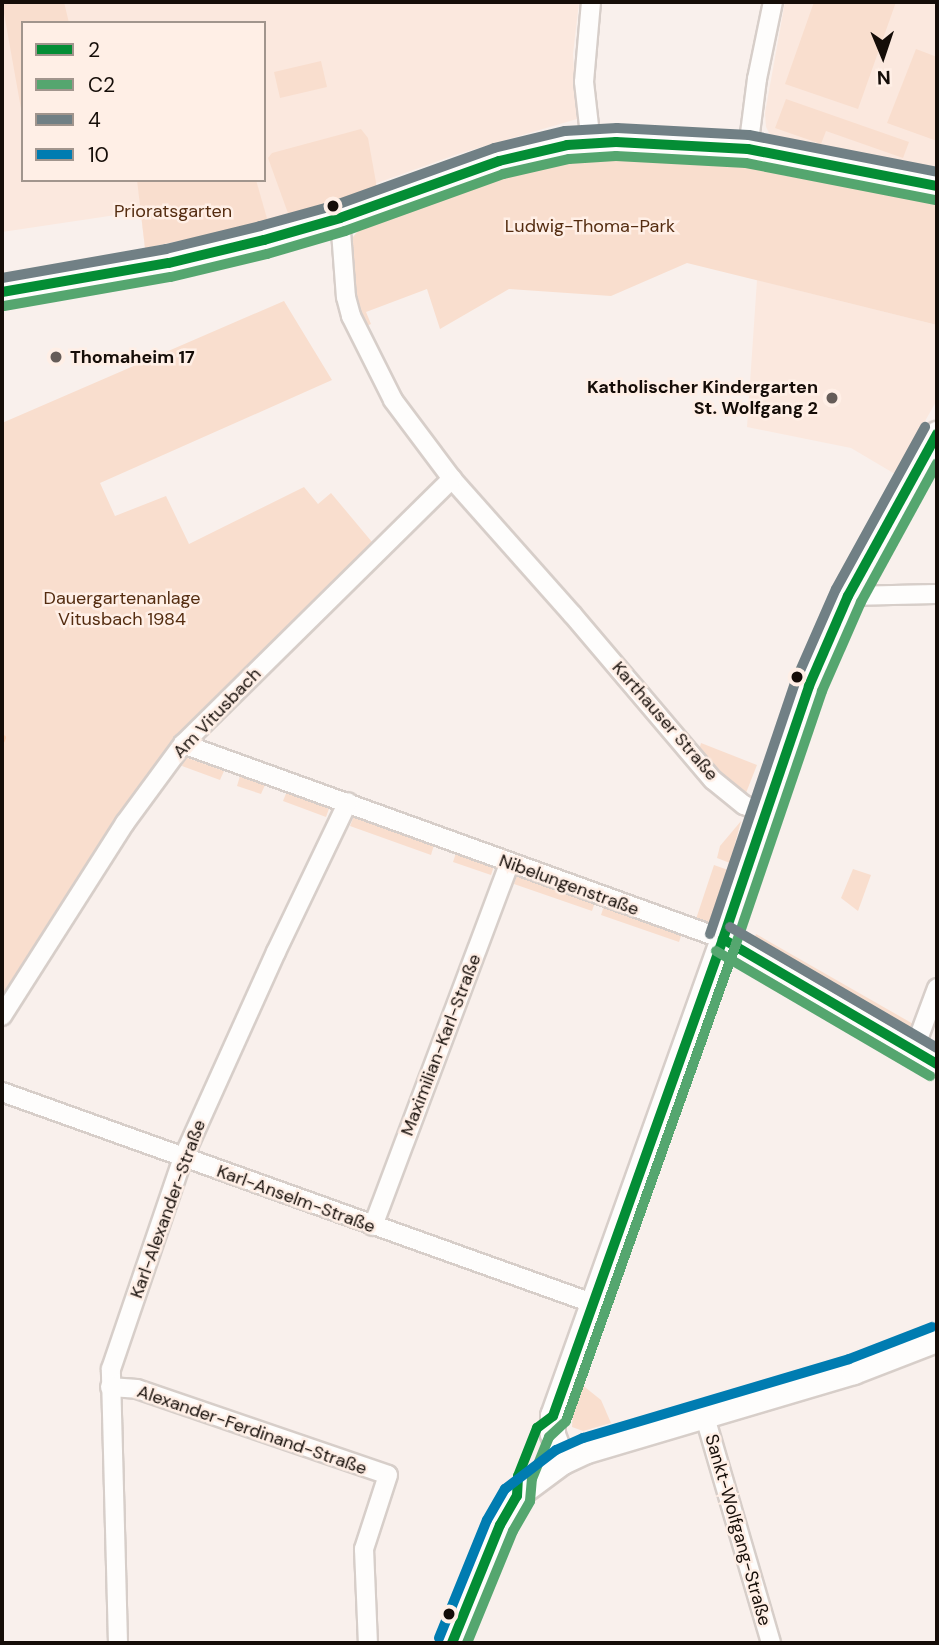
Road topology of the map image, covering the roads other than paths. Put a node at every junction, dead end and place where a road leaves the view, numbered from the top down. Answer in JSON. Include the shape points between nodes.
{"nodes":[{"id":1,"x":591,"y":2,"type":"edge"},
{"id":2,"x":773,"y":2,"type":"edge"},
{"id":3,"x":591,"y":144,"type":"junction"},
{"id":4,"x":748,"y":149,"type":"junction"},
{"id":5,"x":937,"y":186,"type":"edge"},
{"id":6,"x":340,"y":218,"type":"junction"},
{"id":7,"x":2,"y":292,"type":"edge"},
{"id":8,"x":937,"y":435,"type":"edge"},
{"id":9,"x":452,"y":479,"type":"junction"},
{"id":10,"x":937,"y":594,"type":"edge"},
{"id":11,"x":848,"y":596,"type":"junction"},
{"id":12,"x":183,"y":744,"type":"junction"},
{"id":13,"x":348,"y":802,"type":"junction"},
{"id":14,"x":764,"y":813,"type":"junction"},
{"id":15,"x":509,"y":864,"type":"junction"},
{"id":16,"x":723,"y":939,"type":"junction"},
{"id":17,"x":937,"y":988,"type":"edge"},
{"id":18,"x":2,"y":1016,"type":"edge"},
{"id":19,"x":914,"y":1050,"type":"junction"},
{"id":20,"x":937,"y":1064,"type":"edge"},
{"id":21,"x":2,"y":1092,"type":"edge"},
{"id":22,"x":183,"y":1158,"type":"junction"},
{"id":23,"x":373,"y":1227,"type":"junction"},
{"id":24,"x":592,"y":1304,"type":"junction"},
{"id":25,"x":937,"y":1340,"type":"edge"},
{"id":26,"x":110,"y":1387,"type":"junction"},
{"id":27,"x":705,"y":1416,"type":"junction"},
{"id":28,"x":563,"y":1462,"type":"junction"},
{"id":29,"x":118,"y":1643,"type":"edge"},
{"id":30,"x":368,"y":1643,"type":"edge"},
{"id":31,"x":452,"y":1643,"type":"edge"},
{"id":32,"x":771,"y":1643,"type":"edge"}],
"edges":[{"from":1,"to":3,"type":"street","via":[[584,82]]},
{"from":2,"to":4,"type":"street"},
{"from":3,"to":4,"type":"street"},
{"from":3,"to":6,"type":"street","via":[[522,155]]},
{"from":4,"to":5,"type":"street"},
{"from":6,"to":7,"type":"street","via":[[169,263]]},
{"from":6,"to":9,"type":"street","name":"Karthauser Straße","via":[[351,316],[393,400]]},
{"from":8,"to":11,"type":"street"},
{"from":9,"to":12,"type":"street","name":"Am Vitusbach"},
{"from":9,"to":14,"type":"street","name":"Karthauser Straße","via":[[713,780],[744,805]]},
{"from":10,"to":11,"type":"street"},
{"from":11,"to":14,"type":"street","via":[[809,686]]},
{"from":12,"to":13,"type":"street","name":"Nibelungenstraße"},
{"from":12,"to":18,"type":"street","name":"Am Vitusbach","via":[[125,823]]},
{"from":13,"to":15,"type":"street","name":"Nibelungenstraße"},
{"from":13,"to":22,"type":"street","name":"Karl-Alexander-Straße"},
{"from":14,"to":16,"type":"street"},
{"from":15,"to":16,"type":"street","name":"Nibelungenstraße"},
{"from":15,"to":23,"type":"street","name":"Maximilian-Karl-Straße"},
{"from":16,"to":19,"type":"street","name":"Nibelungenstraße"},
{"from":16,"to":24,"type":"street"},
{"from":17,"to":19,"type":"street"},
{"from":19,"to":20,"type":"street","name":"Nibelungenstraße"},
{"from":21,"to":22,"type":"street","name":"Karl-Anselm-Straße"},
{"from":22,"to":23,"type":"street","name":"Karl-Anselm-Straße"},
{"from":22,"to":26,"type":"street","name":"Karl-Alexander-Straße","via":[[111,1369]]},
{"from":23,"to":24,"type":"street","name":"Karl-Anselm-Straße"},
{"from":24,"to":28,"type":"street","via":[[553,1416],[553,1434]]},
{"from":25,"to":27,"type":"street","via":[[854,1372]]},
{"from":26,"to":29,"type":"street","name":"Karl-Alexander-Straße"},
{"from":26,"to":30,"type":"street","name":"Alexander-Ferdinand-Straße","via":[[137,1389],[388,1475],[364,1549]]},
{"from":27,"to":28,"type":"street"},
{"from":27,"to":32,"type":"street","name":"Sankt-Wolfgang-Straße"},
{"from":28,"to":31,"type":"street","via":[[517,1496],[500,1525]]}]}
